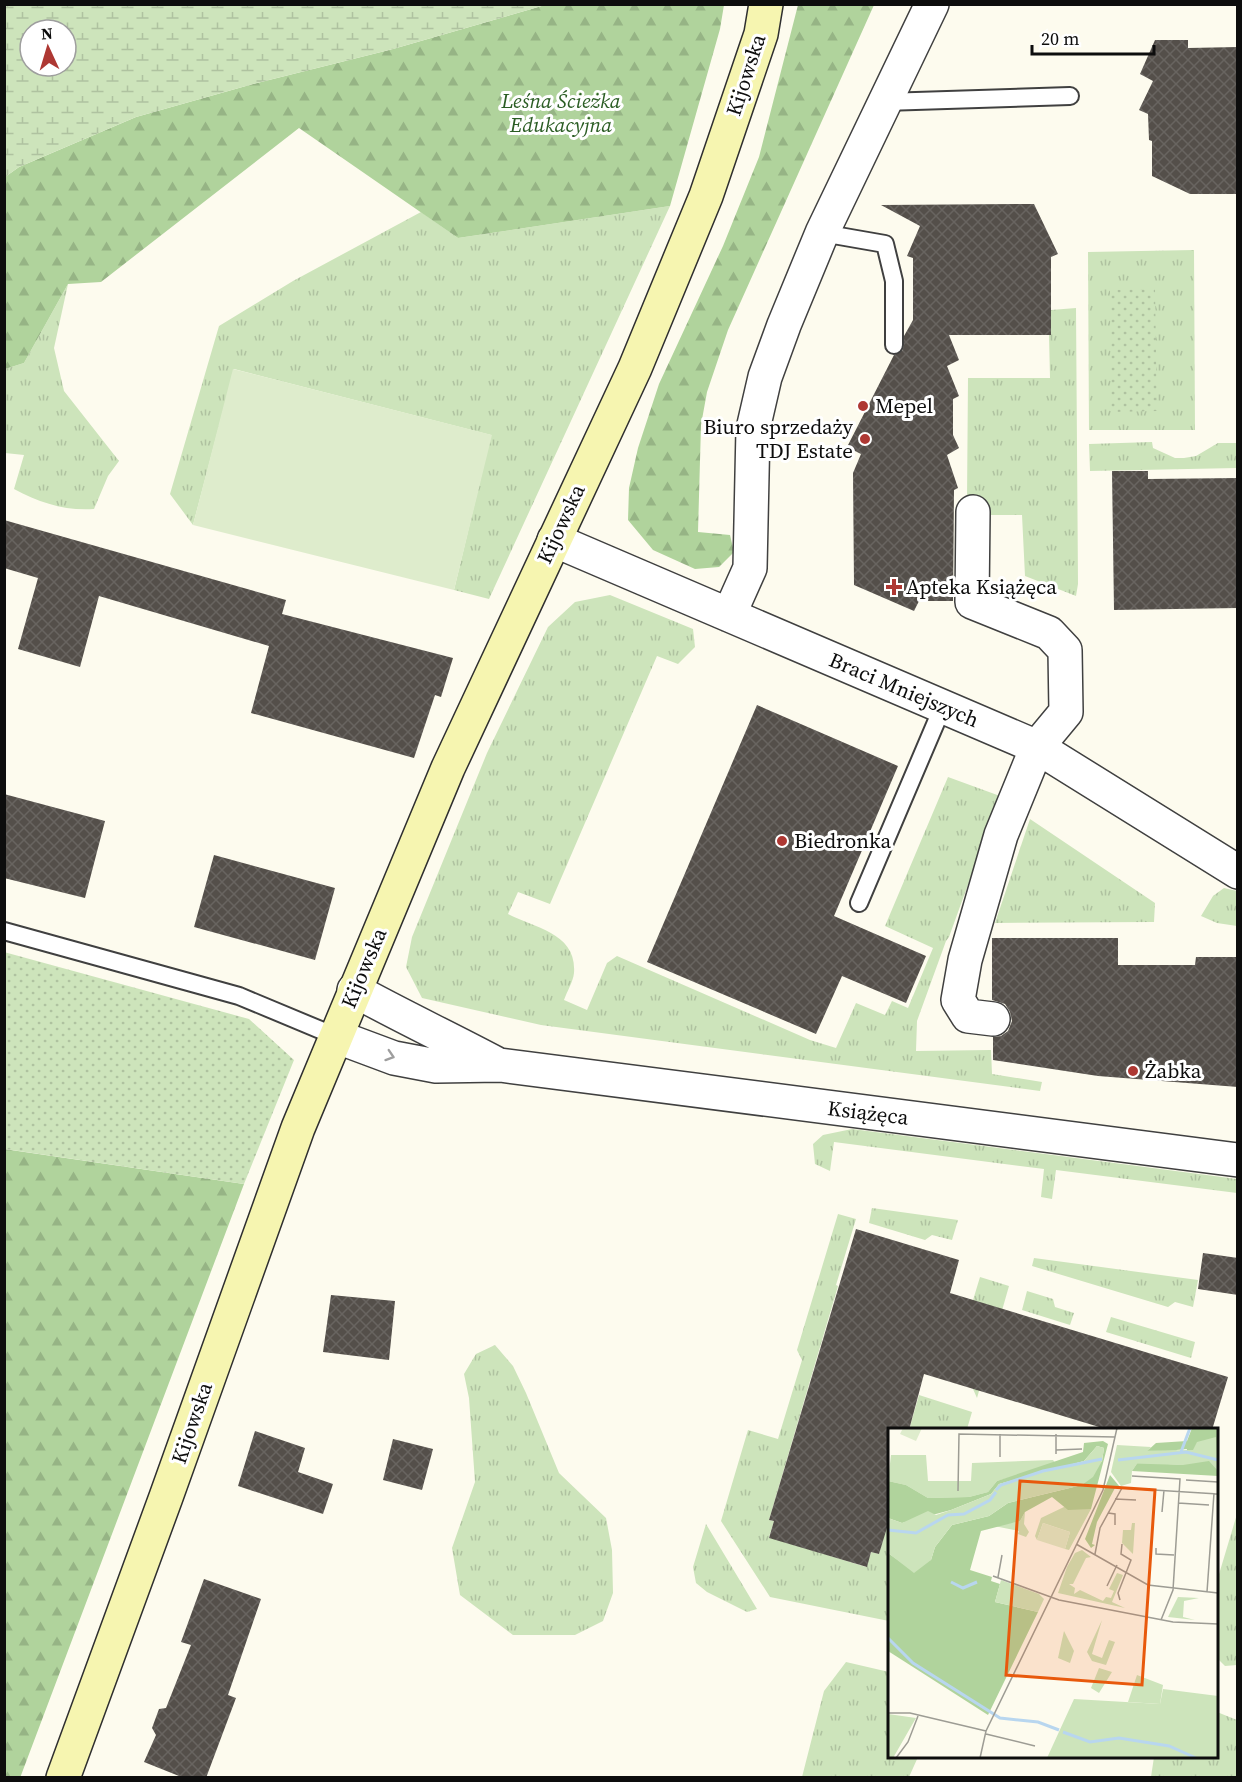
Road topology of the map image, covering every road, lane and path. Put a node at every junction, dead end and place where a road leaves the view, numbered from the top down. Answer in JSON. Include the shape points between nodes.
{"nodes":[{"id":1,"x":765,"y":4,"type":"edge"},
{"id":2,"x":932,"y":4,"type":"edge"},
{"id":3,"x":1070,"y":96,"type":"dead end"},
{"id":4,"x":884,"y":102,"type":"junction"},
{"id":5,"x":822,"y":233,"type":"junction"},
{"id":6,"x":894,"y":345,"type":"dead end"},
{"id":7,"x":973,"y":512,"type":"dead end"},
{"id":8,"x":554,"y":540,"type":"junction"},
{"id":9,"x":729,"y":615,"type":"junction"},
{"id":10,"x":944,"y":706,"type":"junction"},
{"id":11,"x":1037,"y":747,"type":"junction"},
{"id":12,"x":1238,"y":872,"type":"edge"},
{"id":13,"x":859,"y":903,"type":"dead end"},
{"id":14,"x":4,"y":931,"type":"edge"},
{"id":15,"x":354,"y":990,"type":"junction"},
{"id":16,"x":993,"y":1019,"type":"dead end"},
{"id":17,"x":335,"y":1036,"type":"junction"},
{"id":18,"x":500,"y":1065,"type":"junction"},
{"id":19,"x":1238,"y":1160,"type":"edge"},
{"id":20,"x":63,"y":1778,"type":"edge"}],
"edges":[{"from":1,"to":8,"type":"street","name":"Kijowska","via":[[761,34],[706,196],[635,368]]},
{"from":2,"to":4,"type":"street"},
{"from":3,"to":4,"type":"lane"},
{"from":4,"to":5,"type":"street"},
{"from":5,"to":6,"type":"lane","via":[[885,244],[894,281]]},
{"from":5,"to":9,"type":"street","via":[[765,377],[753,429],[750,568]]},
{"from":7,"to":11,"type":"street","via":[[972,602],[1049,633],[1065,650],[1066,712]]},
{"from":8,"to":9,"type":"street","name":"Braci Mniejszych"},
{"from":8,"to":15,"type":"street","name":"Kijowska","via":[[448,768]]},
{"from":9,"to":10,"type":"street","name":"Braci Mniejszych"},
{"from":10,"to":11,"type":"street","name":"Braci Mniejszych"},
{"from":10,"to":13,"type":"lane"},
{"from":11,"to":12,"type":"street","name":"Braci Mniejszych"},
{"from":11,"to":16,"type":"street","via":[[1001,835],[965,960],[958,1000],[968,1016]]},
{"from":14,"to":17,"type":"lane","via":[[239,996]]},
{"from":15,"to":17,"type":"street","name":"Kijowska"},
{"from":15,"to":18,"type":"street"},
{"from":17,"to":18,"type":"street","one_way":true,"via":[[394,1058],[436,1066]]},
{"from":17,"to":20,"type":"street","name":"Kijowska","via":[[298,1128]]},
{"from":18,"to":19,"type":"street","name":"Książęca"}]}
